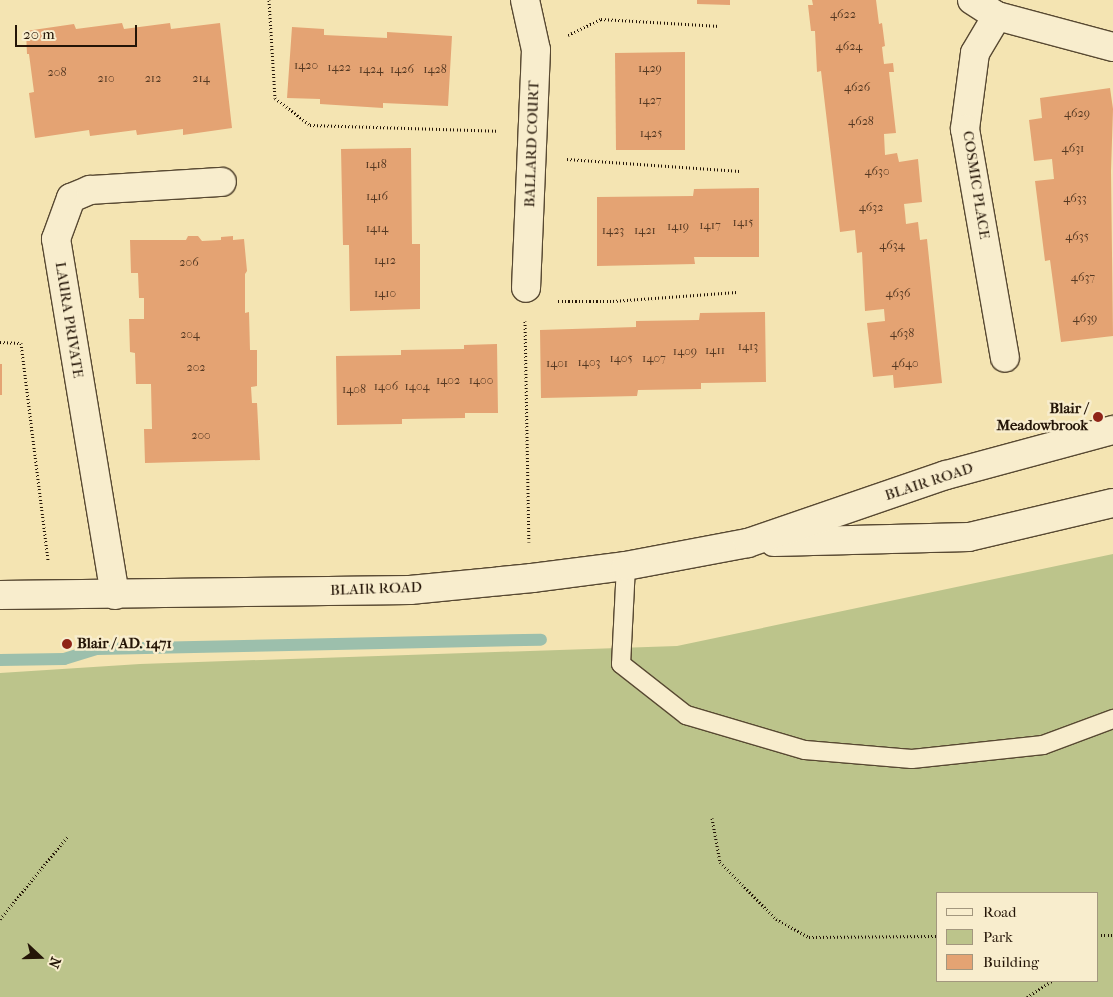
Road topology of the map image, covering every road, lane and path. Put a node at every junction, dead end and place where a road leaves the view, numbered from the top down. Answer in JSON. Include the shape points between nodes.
{"nodes":[{"id":1,"x":269,"y":0,"type":"edge"},
{"id":2,"x":525,"y":0,"type":"edge"},
{"id":3,"x":972,"y":0,"type":"edge"},
{"id":4,"x":997,"y":16,"type":"junction"},
{"id":5,"x":720,"y":26,"type":"dead end"},
{"id":6,"x":1113,"y":47,"type":"edge"},
{"id":7,"x":536,"y":50,"type":"junction"},
{"id":8,"x":532,"y":144,"type":"junction"},
{"id":9,"x":740,"y":171,"type":"dead end"},
{"id":10,"x":222,"y":182,"type":"dead end"},
{"id":11,"x":737,"y":292,"type":"dead end"},
{"id":12,"x":526,"y":295,"type":"junction"},
{"id":13,"x":0,"y":342,"type":"edge"},
{"id":14,"x":1005,"y":358,"type":"dead end"},
{"id":15,"x":1113,"y":430,"type":"edge"},
{"id":16,"x":1113,"y":503,"type":"edge"},
{"id":17,"x":748,"y":543,"type":"junction"},
{"id":18,"x":626,"y":566,"type":"junction"},
{"id":19,"x":532,"y":578,"type":"junction"},
{"id":20,"x":0,"y":594,"type":"edge"},
{"id":21,"x":52,"y":594,"type":"junction"},
{"id":22,"x":115,"y":595,"type":"junction"},
{"id":23,"x":1113,"y":719,"type":"edge"},
{"id":24,"x":712,"y":818,"type":"dead end"},
{"id":25,"x":67,"y":837,"type":"dead end"},
{"id":26,"x":0,"y":919,"type":"edge"},
{"id":27,"x":1098,"y":935,"type":"edge"},
{"id":28,"x":1113,"y":935,"type":"edge"},
{"id":29,"x":936,"y":936,"type":"edge"},
{"id":30,"x":1050,"y":982,"type":"edge"},
{"id":31,"x":1027,"y":997,"type":"edge"}],
"edges":[{"from":1,"to":8,"type":"path","via":[[274,98],[310,125]]},
{"from":2,"to":7,"type":"main road","name":"BALLARD COURT"},
{"from":3,"to":4,"type":"main road"},
{"from":4,"to":6,"type":"main road"},
{"from":4,"to":14,"type":"main road","name":"COSMIC PLACE","via":[[975,53],[965,129]]},
{"from":5,"to":7,"type":"path","via":[[601,19]]},
{"from":7,"to":8,"type":"main road","name":"BALLARD COURT"},
{"from":8,"to":9,"type":"path"},
{"from":8,"to":12,"type":"main road","name":"BALLARD COURT"},
{"from":10,"to":22,"type":"main road","name":"LAURA PRIVATE","via":[[90,190],[72,198],[56,239]]},
{"from":11,"to":12,"type":"path","via":[[613,301]]},
{"from":12,"to":19,"type":"path","via":[[528,523]]},
{"from":13,"to":21,"type":"path","via":[[20,343]]},
{"from":15,"to":17,"type":"main road","name":"BLAIR ROAD","via":[[946,475]]},
{"from":16,"to":17,"type":"main road","name":"BLAIR ROAD","via":[[969,537]]},
{"from":17,"to":18,"type":"main road","name":"BLAIR ROAD"},
{"from":18,"to":19,"type":"main road","name":"BLAIR ROAD"},
{"from":18,"to":23,"type":"lane","via":[[621,664],[686,716],[805,750],[912,759],[1043,745]]},
{"from":19,"to":22,"type":"main road","name":"BLAIR ROAD","via":[[410,590]]},
{"from":20,"to":21,"type":"main road","name":"BLAIR ROAD"},
{"from":21,"to":22,"type":"main road","name":"BLAIR ROAD"},
{"from":24,"to":29,"type":"path","via":[[720,862],[776,919],[809,937]]},
{"from":25,"to":26,"type":"path"},
{"from":27,"to":28,"type":"path"},
{"from":30,"to":31,"type":"path"}]}
